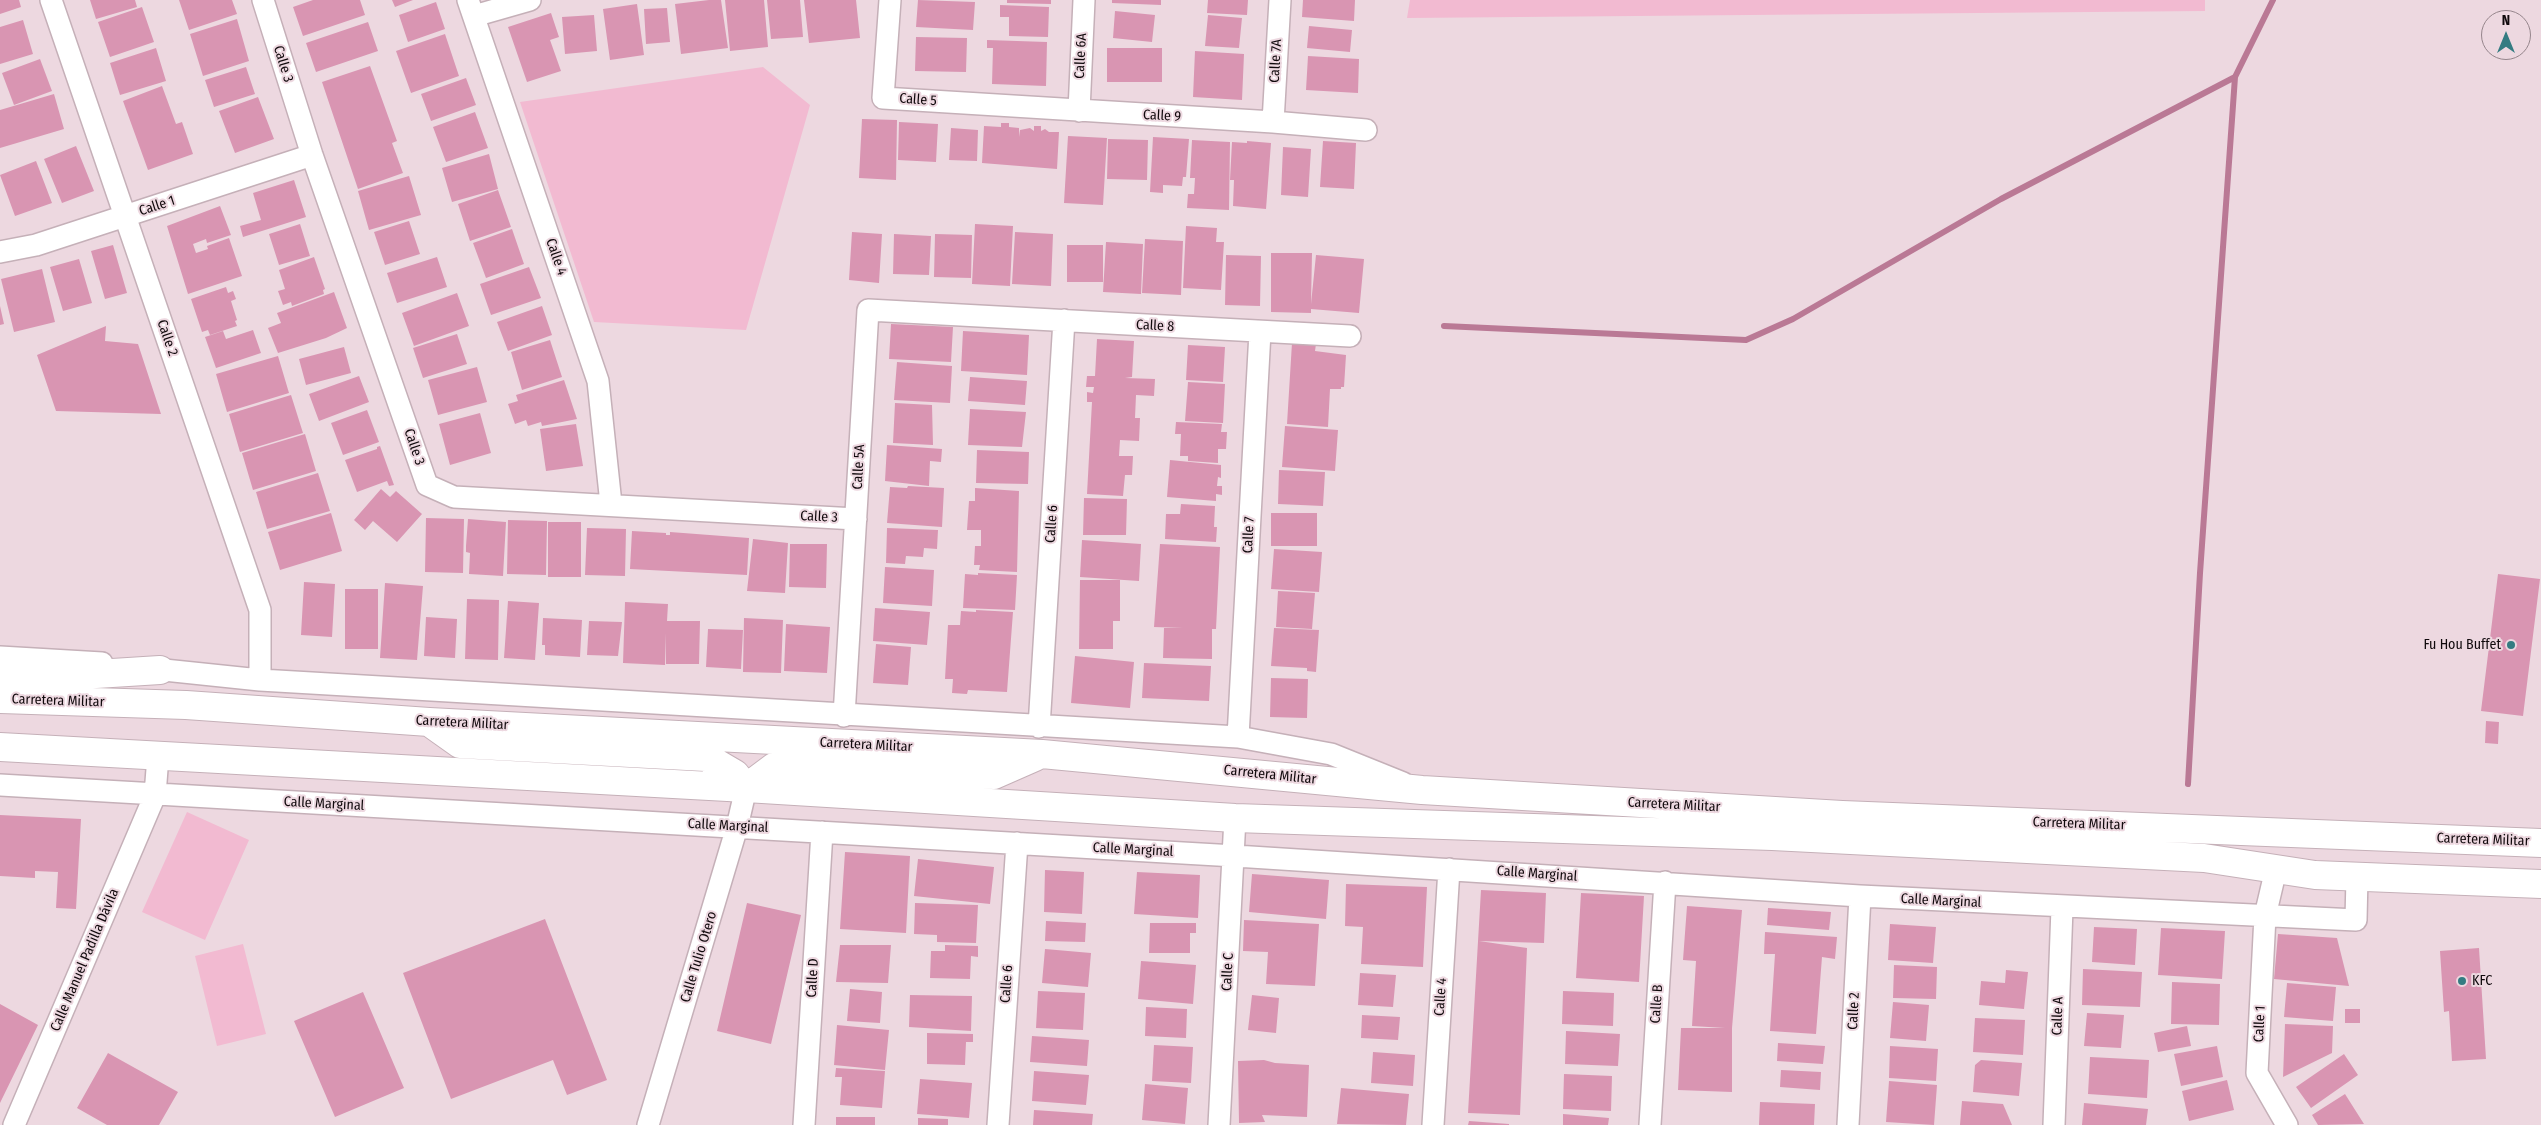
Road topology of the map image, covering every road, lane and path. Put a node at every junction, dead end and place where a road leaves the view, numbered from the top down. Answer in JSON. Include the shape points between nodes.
{"nodes":[{"id":1,"x":51,"y":0,"type":"edge"},
{"id":2,"x":263,"y":0,"type":"edge"},
{"id":3,"x":530,"y":0,"type":"edge"},
{"id":4,"x":890,"y":0,"type":"edge"},
{"id":5,"x":1084,"y":0,"type":"edge"},
{"id":6,"x":1280,"y":0,"type":"edge"},
{"id":7,"x":471,"y":8,"type":"edge"},
{"id":8,"x":992,"y":106,"type":"joint"},
{"id":9,"x":1079,"y":111,"type":"junction"},
{"id":10,"x":1273,"y":122,"type":"junction"},
{"id":11,"x":1366,"y":130,"type":"dead end"},
{"id":12,"x":312,"y":156,"type":"junction"},
{"id":13,"x":126,"y":216,"type":"junction"},
{"id":14,"x":0,"y":252,"type":"edge"},
{"id":15,"x":960,"y":315,"type":"joint"},
{"id":16,"x":1064,"y":320,"type":"junction"},
{"id":17,"x":1260,"y":332,"type":"junction"},
{"id":18,"x":1350,"y":336,"type":"dead end"},
{"id":19,"x":611,"y":504,"type":"junction"},
{"id":20,"x":856,"y":519,"type":"junction"},
{"id":21,"x":0,"y":657,"type":"edge"},
{"id":22,"x":160,"y":670,"type":"junction"},
{"id":23,"x":0,"y":680,"type":"edge"},
{"id":24,"x":260,"y":680,"type":"junction"},
{"id":25,"x":0,"y":699,"type":"edge"},
{"id":26,"x":844,"y":716,"type":"junction"},
{"id":27,"x":429,"y":722,"type":"junction"},
{"id":28,"x":1039,"y":727,"type":"junction"},
{"id":29,"x":1238,"y":737,"type":"junction"},
{"id":30,"x":0,"y":747,"type":"edge"},
{"id":31,"x":1042,"y":754,"type":"junction"},
{"id":32,"x":158,"y":756,"type":"junction"},
{"id":33,"x":0,"y":785,"type":"edge"},
{"id":34,"x":746,"y":788,"type":"junction"},
{"id":35,"x":1422,"y":790,"type":"junction"},
{"id":36,"x":155,"y":795,"type":"junction"},
{"id":37,"x":1235,"y":818,"type":"junction"},
{"id":38,"x":737,"y":827,"type":"junction"},
{"id":39,"x":822,"y":832,"type":"junction"},
{"id":40,"x":2541,"y":843,"type":"edge"},
{"id":41,"x":1017,"y":844,"type":"junction"},
{"id":42,"x":1235,"y":856,"type":"junction"},
{"id":43,"x":1449,"y":869,"type":"junction"},
{"id":44,"x":2276,"y":869,"type":"junction"},
{"id":45,"x":2357,"y":877,"type":"junction"},
{"id":46,"x":1665,"y":882,"type":"junction"},
{"id":47,"x":2541,"y":884,"type":"edge"},
{"id":48,"x":1860,"y":896,"type":"junction"},
{"id":49,"x":2062,"y":908,"type":"junction"},
{"id":50,"x":2265,"y":916,"type":"junction"},
{"id":51,"x":14,"y":1125,"type":"edge"},
{"id":52,"x":648,"y":1125,"type":"edge"},
{"id":53,"x":804,"y":1125,"type":"edge"},
{"id":54,"x":998,"y":1125,"type":"edge"},
{"id":55,"x":1219,"y":1125,"type":"edge"},
{"id":56,"x":1433,"y":1125,"type":"edge"},
{"id":57,"x":1650,"y":1125,"type":"edge"},
{"id":58,"x":1848,"y":1125,"type":"edge"},
{"id":59,"x":2054,"y":1125,"type":"edge"},
{"id":60,"x":2287,"y":1125,"type":"edge"}],
"edges":[{"from":1,"to":13,"type":"street","name":"Calle 2"},
{"from":2,"to":12,"type":"street","name":"Calle 3"},
{"from":3,"to":7,"type":"street"},
{"from":4,"to":8,"type":"street","name":"Calle 5","via":[[883,98]]},
{"from":5,"to":9,"type":"street","name":"Calle 6A"},
{"from":6,"to":10,"type":"street","name":"Calle 7A"},
{"from":7,"to":19,"type":"street","name":"Calle 4","via":[[598,381]]},
{"from":8,"to":9,"type":"street","name":"Calle 9"},
{"from":9,"to":10,"type":"street","name":"Calle 9"},
{"from":10,"to":11,"type":"street","name":"Calle 9"},
{"from":12,"to":13,"type":"street","name":"Calle 1"},
{"from":12,"to":19,"type":"street","name":"Calle 3","via":[[428,485],[454,497]]},
{"from":13,"to":14,"type":"street","name":"Calle 1","via":[[36,245]]},
{"from":13,"to":24,"type":"street","name":"Calle 2","via":[[260,610]]},
{"from":15,"to":16,"type":"street","name":"Calle 8"},
{"from":15,"to":20,"type":"street","name":"Calle 5A","via":[[868,310]]},
{"from":16,"to":17,"type":"street","name":"Calle 8"},
{"from":16,"to":28,"type":"street","name":"Calle 6"},
{"from":17,"to":18,"type":"street","name":"Calle 8"},
{"from":17,"to":29,"type":"street","name":"Calle 7"},
{"from":19,"to":20,"type":"street","name":"Calle 3"},
{"from":20,"to":26,"type":"street","name":"Calle 5A"},
{"from":21,"to":22,"type":"street"},
{"from":22,"to":23,"type":"main road"},
{"from":22,"to":24,"type":"street"},
{"from":24,"to":26,"type":"street"},
{"from":25,"to":27,"type":"main road","name":"Carretera Militar","via":[[186,705]]},
{"from":26,"to":28,"type":"street"},
{"from":27,"to":31,"type":"main road","name":"Carretera Militar"},
{"from":27,"to":34,"type":"main road","via":[[460,744],[706,757],[735,774]]},
{"from":28,"to":29,"type":"street"},
{"from":29,"to":35,"type":"street","via":[[1331,754]]},
{"from":30,"to":32,"type":"main road","name":"Carretera Militar"},
{"from":31,"to":34,"type":"main road","via":[[994,775],[784,764],[774,767]]},
{"from":31,"to":35,"type":"main road","name":"Carretera Militar"},
{"from":32,"to":34,"type":"main road","name":"Carretera Militar"},
{"from":32,"to":36,"type":"street","name":"Calle Manuel Padilla Dávila"},
{"from":33,"to":36,"type":"street","name":"Calle Marginal"},
{"from":34,"to":37,"type":"main road","name":"Carretera Militar"},
{"from":34,"to":38,"type":"street","name":"Calle Tulio Otero"},
{"from":35,"to":40,"type":"main road","name":"Carretera Militar","via":[[1842,815]]},
{"from":36,"to":38,"type":"street","name":"Calle Marginal"},
{"from":36,"to":51,"type":"street","name":"Calle Manuel Padilla Dávila"},
{"from":37,"to":42,"type":"street","name":"Calle C"},
{"from":37,"to":44,"type":"main road","name":"Carretera Militar","via":[[1772,836],[2204,858]]},
{"from":38,"to":39,"type":"street","name":"Calle Marginal"},
{"from":38,"to":52,"type":"street","name":"Calle Tulio Otero"},
{"from":39,"to":41,"type":"street","name":"Calle Marginal"},
{"from":39,"to":53,"type":"street","name":"Calle D"},
{"from":41,"to":42,"type":"street","name":"Calle Marginal"},
{"from":41,"to":54,"type":"street","name":"Calle 6"},
{"from":42,"to":43,"type":"street","name":"Calle Marginal"},
{"from":42,"to":55,"type":"street","name":"Calle C"},
{"from":43,"to":46,"type":"street","name":"Calle Marginal"},
{"from":43,"to":56,"type":"street","name":"Calle 4"},
{"from":44,"to":45,"type":"main road","name":"Carretera Militar","via":[[2315,876]]},
{"from":44,"to":50,"type":"street"},
{"from":45,"to":47,"type":"main road","name":"Carretera Militar"},
{"from":45,"to":50,"type":"street","name":"Calle Marginal","via":[[2356,920]]},
{"from":46,"to":48,"type":"street","name":"Calle Marginal"},
{"from":46,"to":57,"type":"street","name":"Calle B"},
{"from":48,"to":49,"type":"street","name":"Calle Marginal"},
{"from":48,"to":58,"type":"street","name":"Calle 2"},
{"from":49,"to":50,"type":"street","name":"Calle Marginal"},
{"from":49,"to":59,"type":"street","name":"Calle A"},
{"from":50,"to":60,"type":"street","name":"Calle 1","via":[[2257,1073]]}]}
